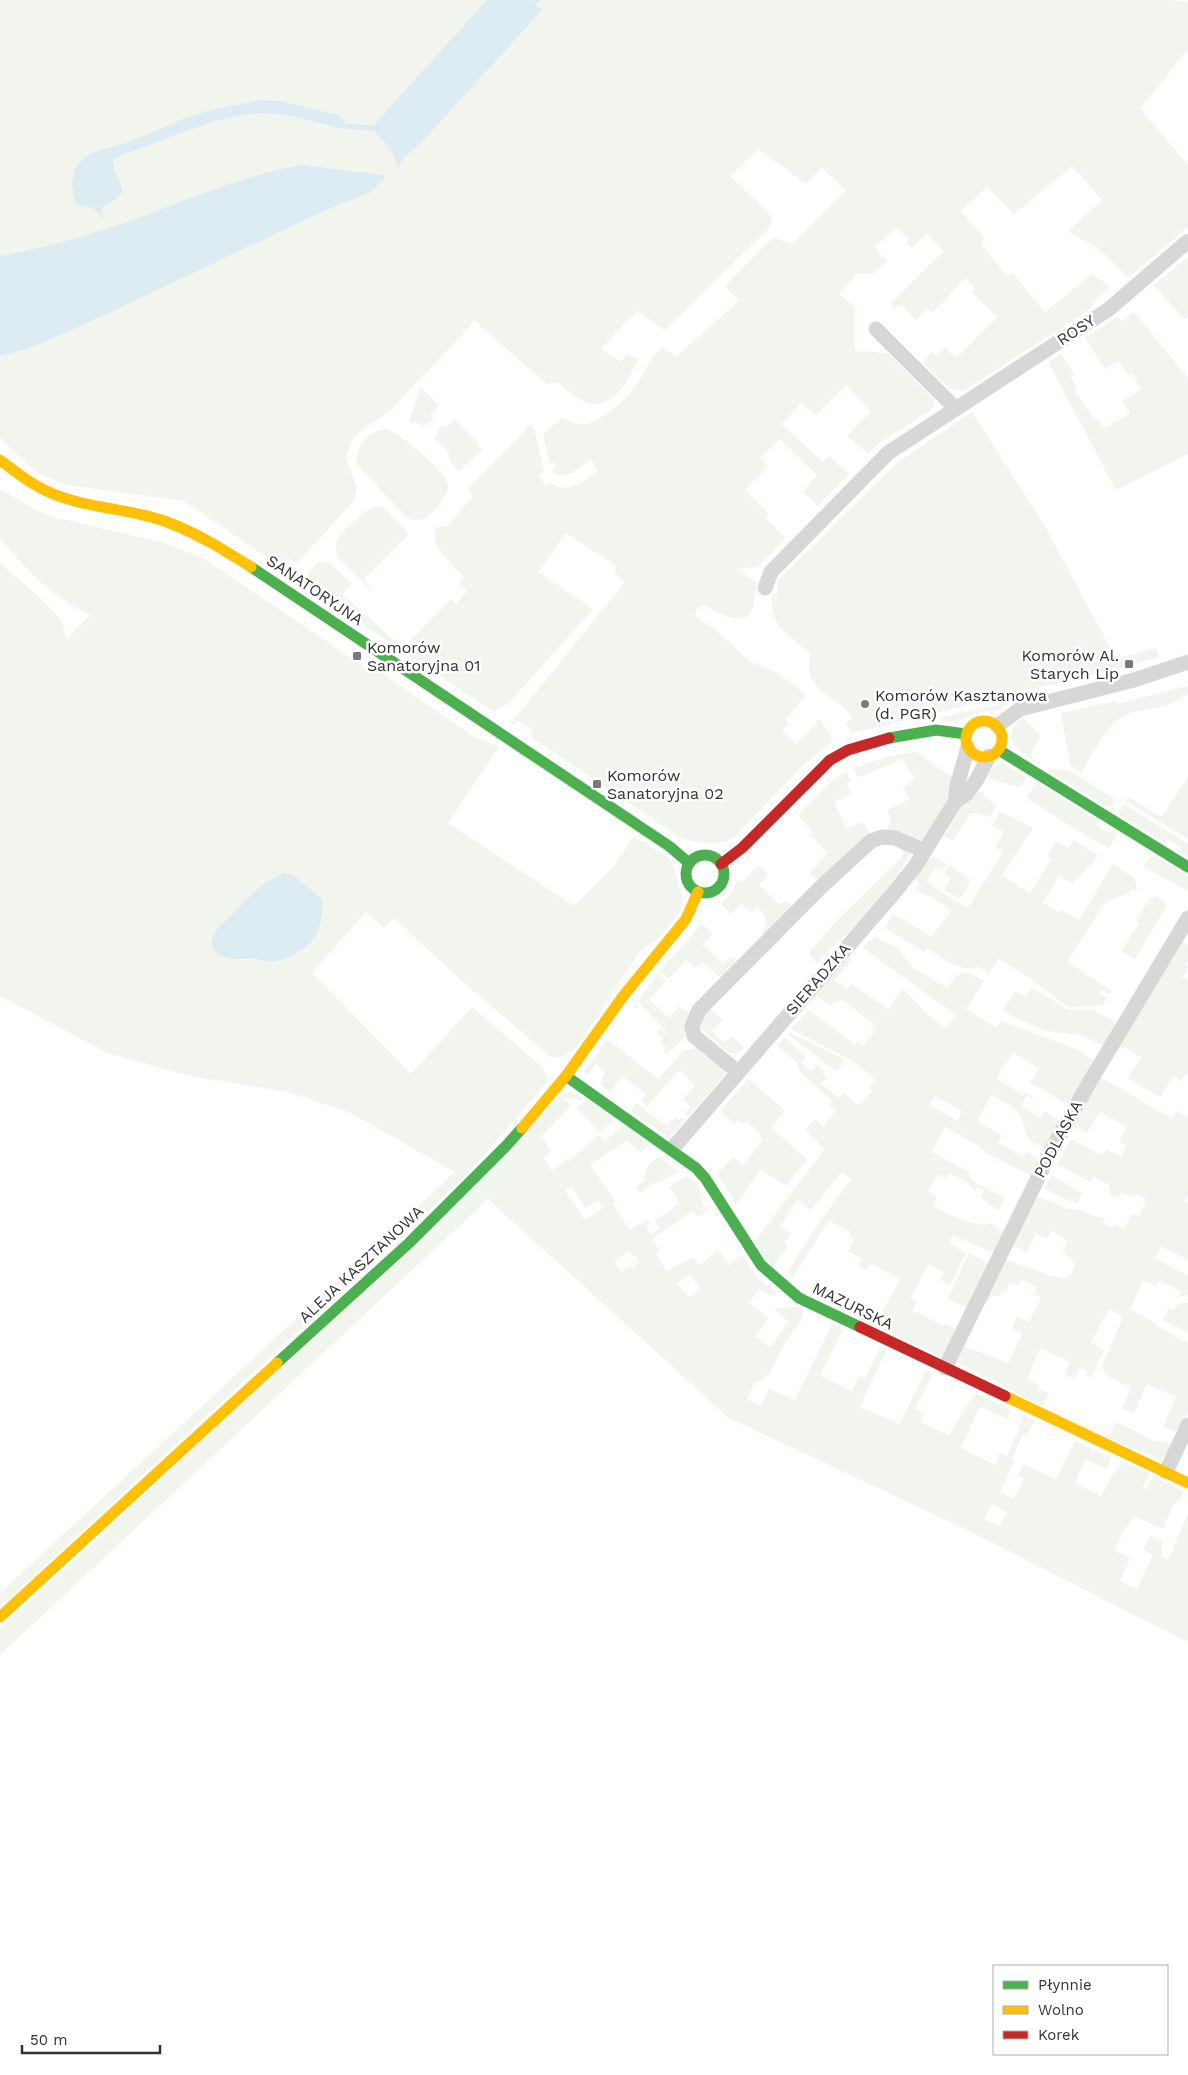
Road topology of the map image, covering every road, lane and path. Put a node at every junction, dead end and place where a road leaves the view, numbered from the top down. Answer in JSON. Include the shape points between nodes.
{"nodes":[{"id":1,"x":1188,"y":241,"type":"edge"},
{"id":2,"x":876,"y":329,"type":"dead end"},
{"id":3,"x":955,"y":408,"type":"junction"},
{"id":4,"x":0,"y":460,"type":"edge"},
{"id":5,"x":764,"y":588,"type":"dead end"},
{"id":6,"x":1188,"y":662,"type":"edge"},
{"id":7,"x":997,"y":726,"type":"junction"},
{"id":8,"x":967,"y":741,"type":"junction"},
{"id":9,"x":994,"y":753,"type":"junction"},
{"id":10,"x":955,"y":802,"type":"junction"},
{"id":11,"x":925,"y":851,"type":"junction"},
{"id":12,"x":689,"y":863,"type":"junction"},
{"id":13,"x":721,"y":864,"type":"junction"},
{"id":14,"x":1188,"y":867,"type":"edge"},
{"id":15,"x":698,"y":892,"type":"junction"},
{"id":16,"x":1188,"y":918,"type":"edge"},
{"id":17,"x":738,"y":1072,"type":"junction"},
{"id":18,"x":566,"y":1076,"type":"junction"},
{"id":19,"x":672,"y":1149,"type":"junction"},
{"id":20,"x":945,"y":1368,"type":"junction"},
{"id":21,"x":1188,"y":1425,"type":"edge"},
{"id":22,"x":1166,"y":1472,"type":"junction"},
{"id":23,"x":1188,"y":1483,"type":"edge"},
{"id":24,"x":0,"y":1617,"type":"edge"}],
"edges":[{"from":1,"to":3,"type":"street","name":"ROSY","via":[[1109,309]]},
{"from":2,"to":3,"type":"street"},
{"from":3,"to":5,"type":"street","name":"ROSY","via":[[888,453],[771,572]]},
{"from":4,"to":12,"type":"street","name":"SANATORYJNA","via":[[30,483],[53,494],[165,522],[210,540],[669,846]]},
{"from":6,"to":7,"type":"street","via":[[1134,680],[1020,709]]},
{"from":7,"to":8,"type":"street","via":[[992,722],[973,723]]},
{"from":7,"to":9,"type":"street","via":[[1003,737]]},
{"from":8,"to":9,"type":"street","via":[[978,756]]},
{"from":8,"to":10,"type":"street","name":"SIERADZKA"},
{"from":8,"to":13,"type":"street","via":[[936,730],[848,750],[818,770],[742,848]]},
{"from":9,"to":10,"type":"street","name":"SIERADZKA","via":[[970,790]]},
{"from":9,"to":14,"type":"street"},
{"from":10,"to":11,"type":"street","name":"SIERADZKA"},
{"from":11,"to":17,"type":"street","name":"SIERADZKA","via":[[893,894]]},
{"from":11,"to":17,"type":"street","via":[[895,838],[882,837],[871,841],[699,1010],[692,1026],[694,1036]]},
{"from":12,"to":13,"type":"street","via":[[695,858],[710,855]]},
{"from":12,"to":15,"type":"street","via":[[686,880]]},
{"from":13,"to":15,"type":"street","via":[[724,875],[720,886],[710,893]]},
{"from":15,"to":18,"type":"street","name":"ALEJA KASZTANOWA","via":[[686,919],[619,1001]]},
{"from":16,"to":20,"type":"street","name":"PODLASKA","via":[[1058,1137]]},
{"from":17,"to":19,"type":"street","name":"SIERADZKA"},
{"from":18,"to":19,"type":"street","name":"MAZURSKA"},
{"from":18,"to":24,"type":"street","name":"ALEJA KASZTANOWA","via":[[506,1146],[409,1243]]},
{"from":19,"to":20,"type":"street","name":"MAZURSKA","via":[[705,1178],[758,1260],[787,1289],[814,1306]]},
{"from":20,"to":22,"type":"street","name":"MAZURSKA"},
{"from":21,"to":22,"type":"street"},
{"from":22,"to":23,"type":"street","name":"MAZURSKA"}]}
